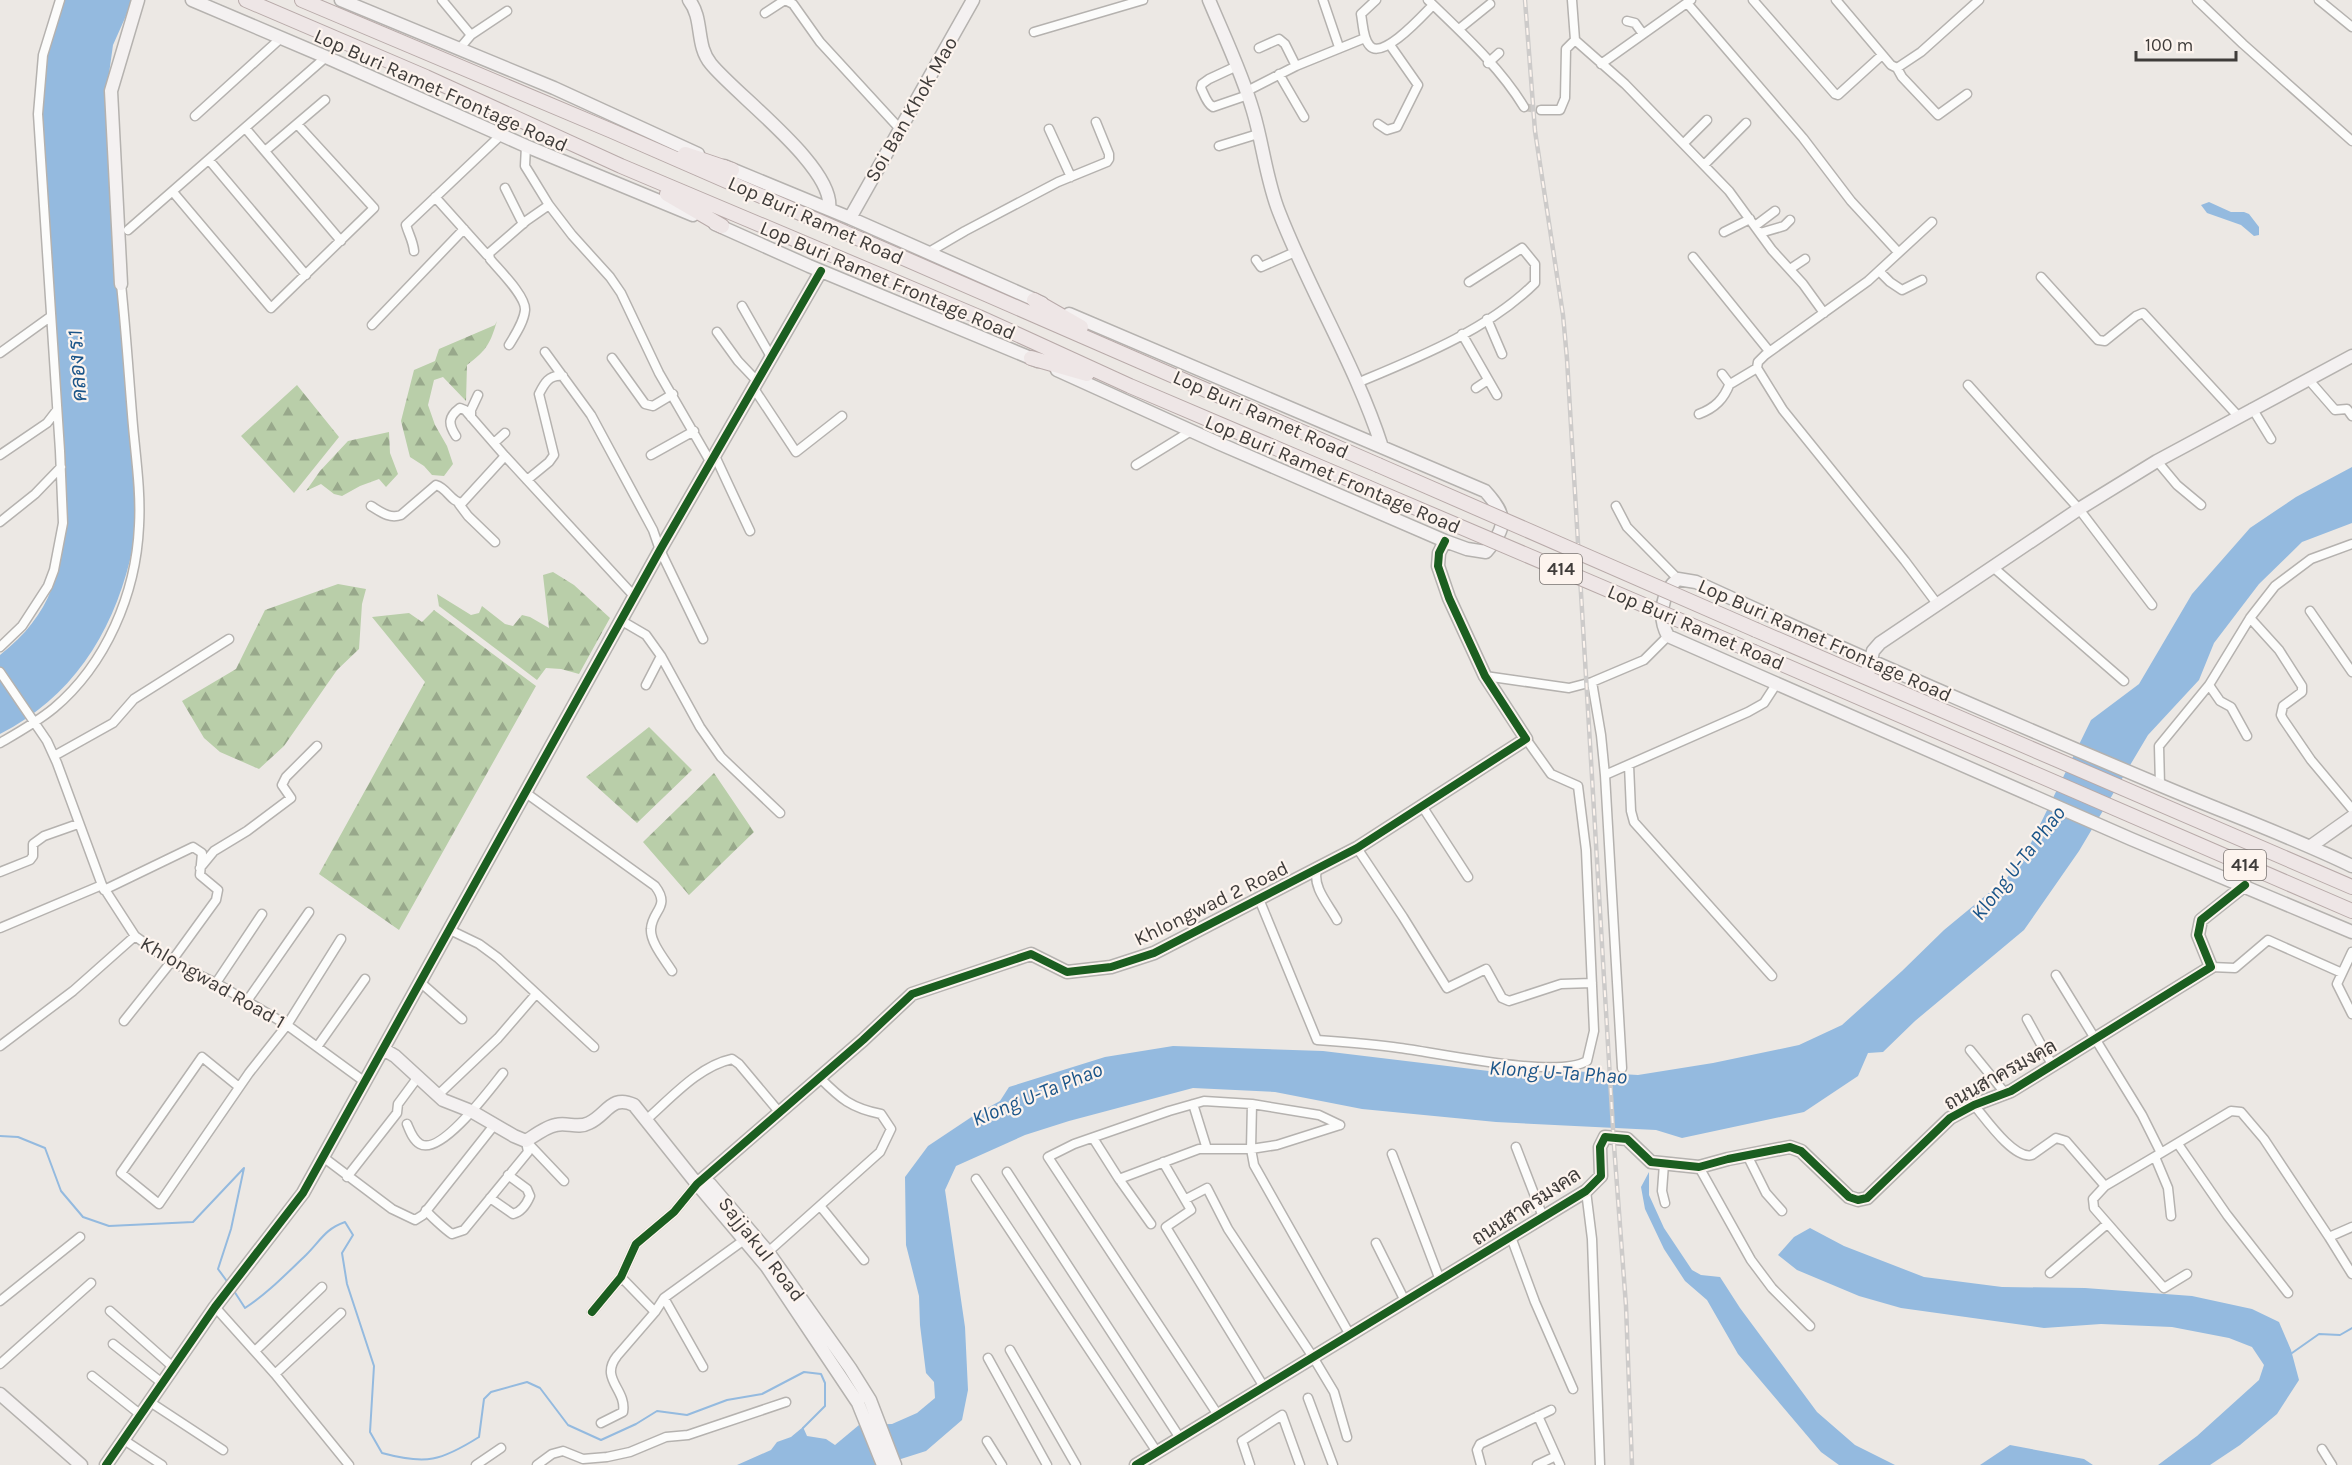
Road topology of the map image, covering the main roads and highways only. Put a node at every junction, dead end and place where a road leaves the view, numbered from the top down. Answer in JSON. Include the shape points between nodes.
{"nodes":[{"id":1,"x":246,"y":0,"type":"edge"},
{"id":2,"x":302,"y":0,"type":"edge"},
{"id":3,"x":435,"y":56,"type":"junction"},
{"id":4,"x":426,"y":77,"type":"junction"},
{"id":5,"x":612,"y":131,"type":"junction"},
{"id":6,"x":621,"y":166,"type":"junction"},
{"id":7,"x":732,"y":170,"type":"road end"},
{"id":8,"x":722,"y":226,"type":"road end"},
{"id":9,"x":1034,"y":300,"type":"road end"},
{"id":10,"x":1031,"y":358,"type":"road end"},
{"id":11,"x":1137,"y":360,"type":"junction"},
{"id":12,"x":1130,"y":386,"type":"junction"},
{"id":13,"x":1871,"y":661,"type":"road end"},
{"id":14,"x":1866,"y":677,"type":"junction"},
{"id":15,"x":2352,"y":887,"type":"edge"},
{"id":16,"x":2352,"y":911,"type":"edge"}],
"edges":[{"from":1,"to":4,"type":"main road","name":"Lop Buri Ramet Road","number":"414"},
{"from":2,"to":3,"type":"main road","name":"Lop Buri Ramet Road","number":"414"},
{"from":3,"to":4,"type":"main road"},
{"from":3,"to":5,"type":"main road","name":"Lop Buri Ramet Road","number":"414"},
{"from":4,"to":6,"type":"main road","name":"Lop Buri Ramet Road","number":"414"},
{"from":5,"to":7,"type":"main road"},
{"from":5,"to":11,"type":"main road","name":"Lop Buri Ramet Road","number":"414"},
{"from":6,"to":8,"type":"main road"},
{"from":6,"to":12,"type":"main road","name":"Lop Buri Ramet Road","number":"414"},
{"from":9,"to":11,"type":"main road"},
{"from":10,"to":12,"type":"main road"},
{"from":11,"to":14,"type":"main road","name":"Lop Buri Ramet Road","number":"414","bridge":true},
{"from":12,"to":16,"type":"main road","name":"Lop Buri Ramet Road","number":"414","bridge":true},
{"from":13,"to":14,"type":"main road"},
{"from":14,"to":15,"type":"main road","name":"Lop Buri Ramet Road","number":"414"}]}
